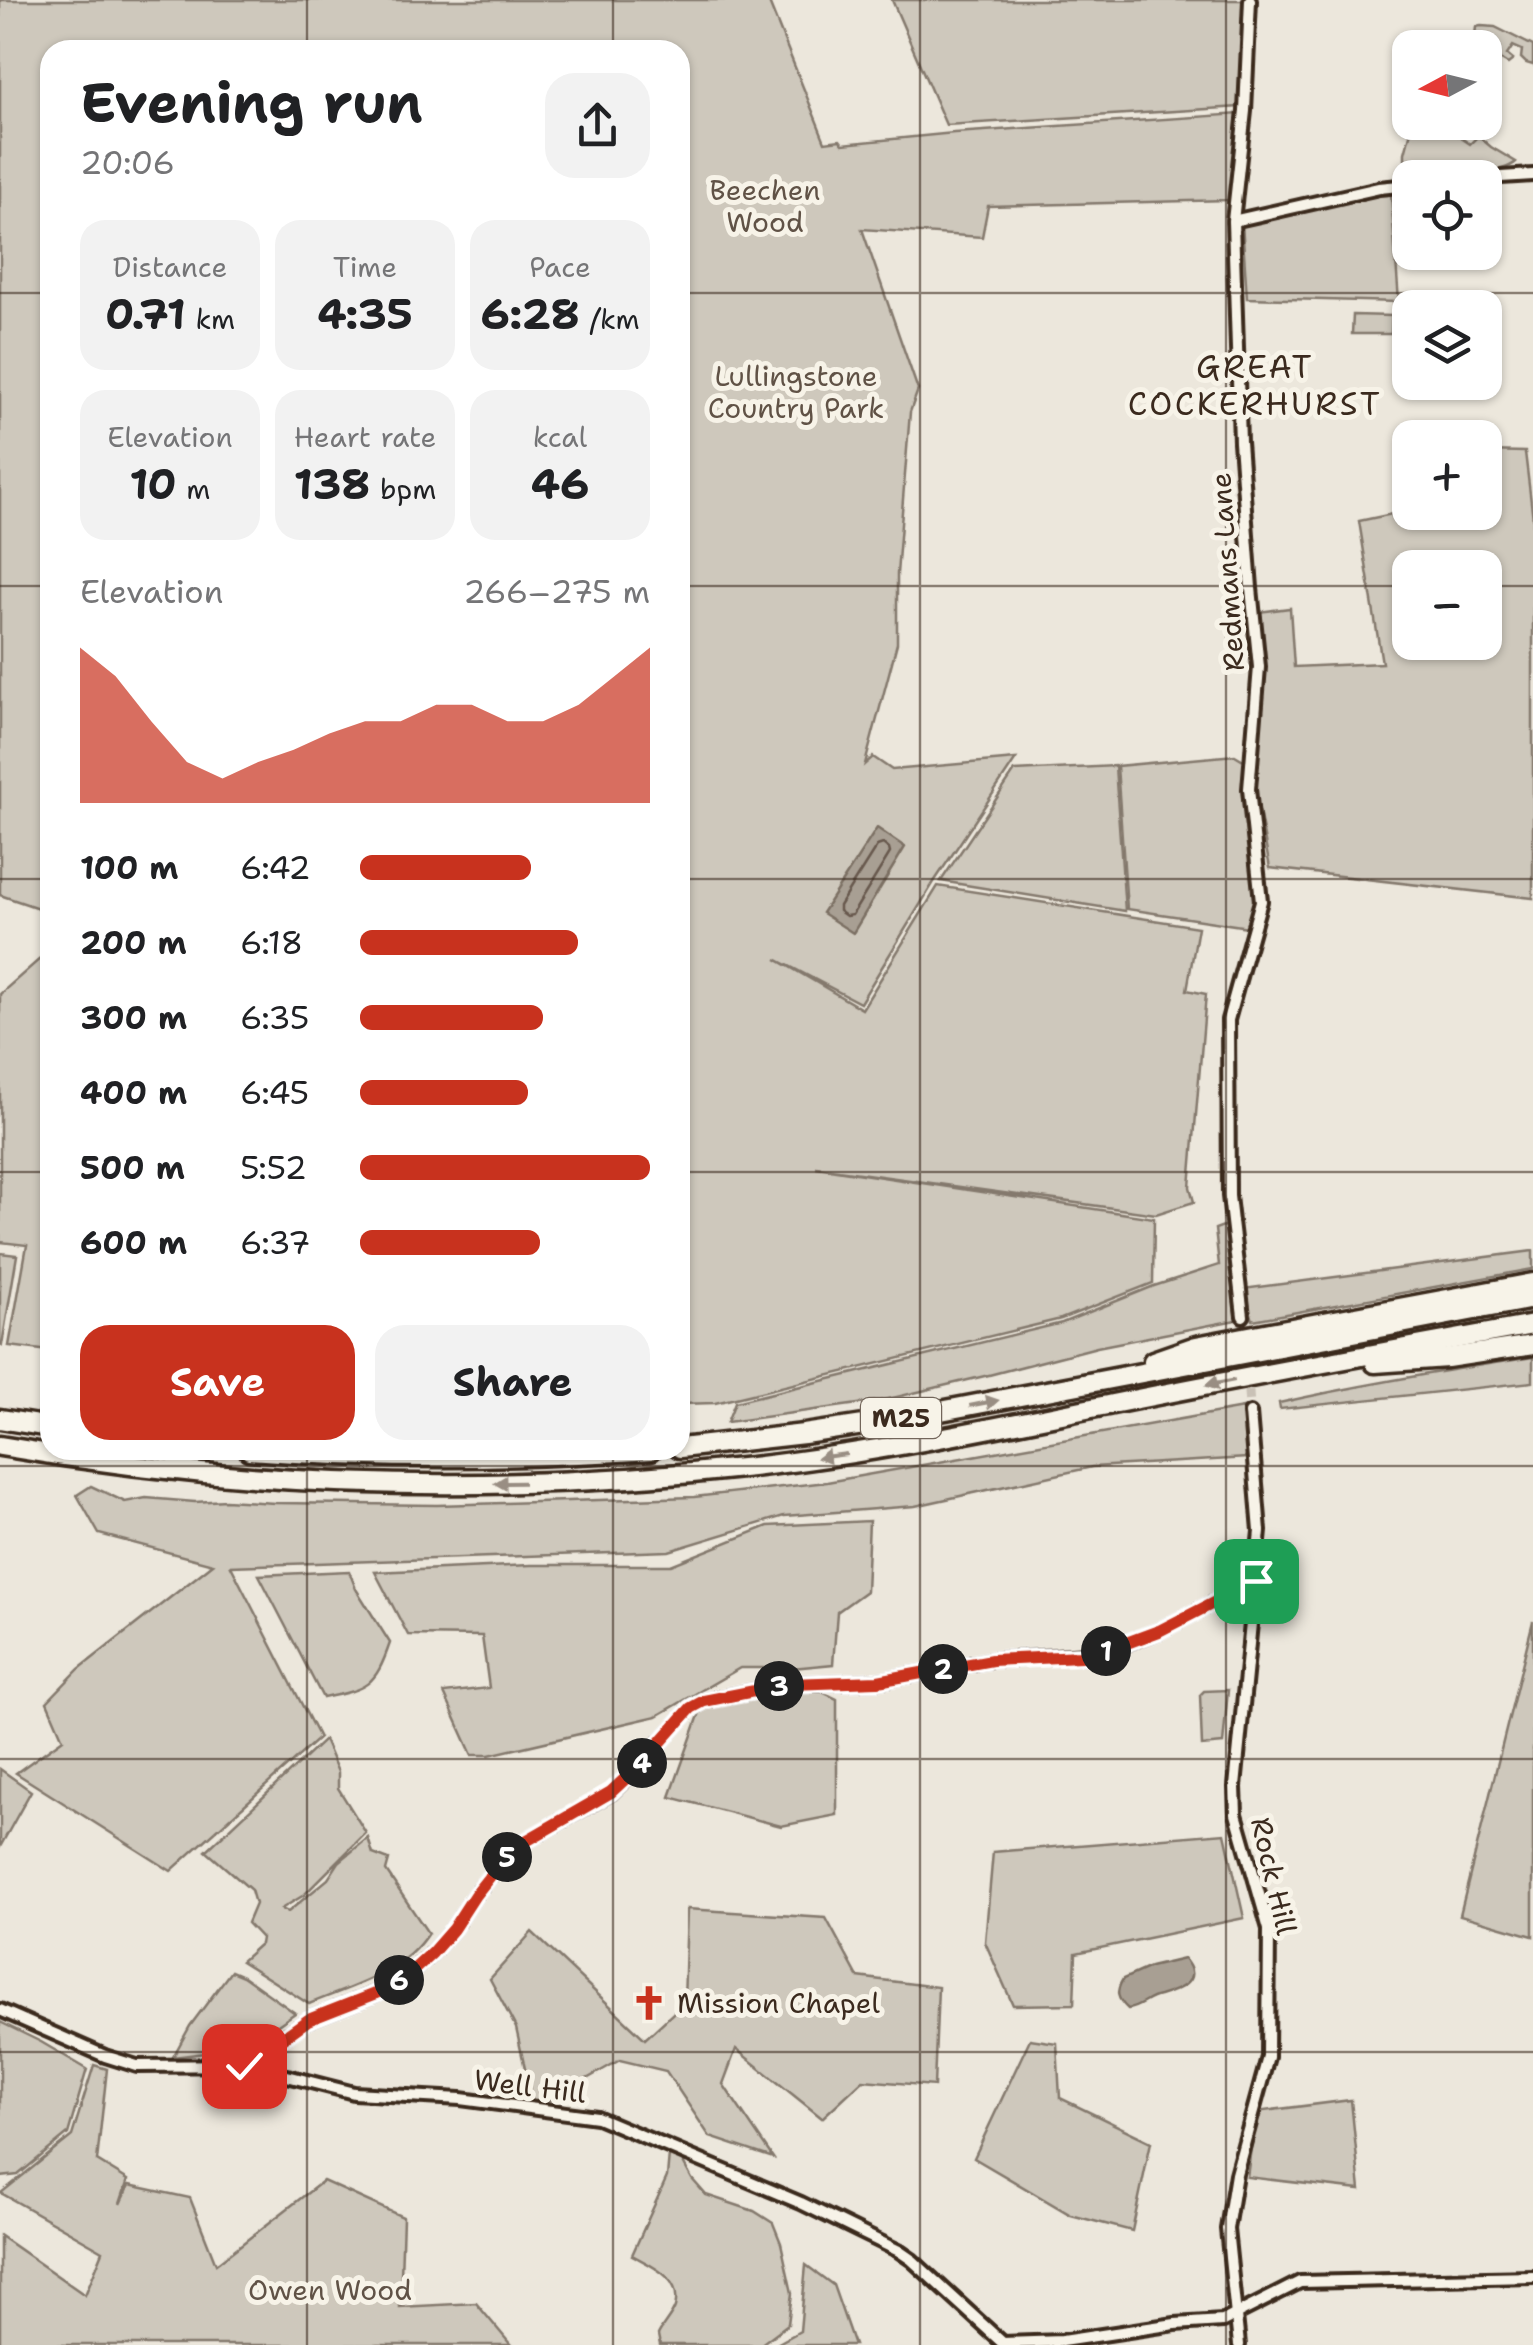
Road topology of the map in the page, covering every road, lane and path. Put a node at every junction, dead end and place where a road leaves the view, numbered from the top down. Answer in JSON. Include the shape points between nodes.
{"nodes":[{"id":1,"x":1250,"y":0,"type":"edge"},
{"id":2,"x":1533,"y":175,"type":"edge"},
{"id":3,"x":1502,"y":177,"type":"edge"},
{"id":4,"x":1392,"y":188,"type":"edge"},
{"id":5,"x":1233,"y":221,"type":"junction"},
{"id":6,"x":1533,"y":1283,"type":"edge"},
{"id":7,"x":1533,"y":1300,"type":"edge"},
{"id":8,"x":1243,"y":1316,"type":"tunnel mouth"},
{"id":9,"x":1533,"y":1325,"type":"edge"},
{"id":10,"x":1533,"y":1345,"type":"edge"},
{"id":11,"x":1316,"y":1364,"type":"junction"},
{"id":12,"x":1121,"y":1376,"type":"junction"},
{"id":13,"x":1250,"y":1414,"type":"tunnel mouth"},
{"id":14,"x":0,"y":1419,"type":"edge"},
{"id":15,"x":40,"y":1425,"type":"edge"},
{"id":16,"x":0,"y":1446,"type":"edge"},
{"id":17,"x":690,"y":1447,"type":"edge"},
{"id":18,"x":40,"y":1452,"type":"edge"},
{"id":19,"x":101,"y":1460,"type":"edge"},
{"id":20,"x":1256,"y":1581,"type":"junction"},
{"id":21,"x":0,"y":2010,"type":"edge"},
{"id":22,"x":244,"y":2066,"type":"junction"},
{"id":23,"x":1533,"y":2276,"type":"edge"},
{"id":24,"x":1238,"y":2315,"type":"junction"},
{"id":25,"x":1004,"y":2344,"type":"edge"},
{"id":26,"x":1239,"y":2345,"type":"edge"}],
"edges":[{"from":1,"to":5,"type":"street","name":"Redmans Lane"},
{"from":2,"to":3,"type":"street"},
{"from":4,"to":5,"type":"street"},
{"from":5,"to":8,"type":"street","name":"Redmans Lane","via":[[1240,442],[1260,667],[1249,788],[1261,901],[1228,1020],[1229,1196]]},
{"from":6,"to":12,"type":"highway","number":"M25","via":[[1196,1346]]},
{"from":7,"to":12,"type":"highway","number":"M25"},
{"from":9,"to":11,"type":"highway","number":"M25"},
{"from":10,"to":11,"type":"highway","number":"M25","via":[[1414,1361]]},
{"from":11,"to":19,"type":"highway","number":"M25","one_way":true,"via":[[828,1458],[606,1480],[312,1481]]},
{"from":17,"to":12,"type":"highway","number":"M25","one_way":true,"via":[[877,1423]]},
{"from":13,"to":20,"type":"street","name":"Rock Hill","via":[[1260,1531]]},
{"from":14,"to":15,"type":"highway"},
{"from":18,"to":16,"type":"highway","number":"M25","one_way":true},
{"from":20,"to":22,"type":"street","via":[[1102,1652],[992,1660],[878,1681],[790,1684],[704,1701],[611,1792],[502,1861],[453,1929],[408,1975],[308,2020]]},
{"from":20,"to":24,"type":"street","name":"Rock Hill","via":[[1235,1787],[1236,1814],[1268,1929],[1268,2057],[1228,2229]]},
{"from":21,"to":22,"type":"street","name":"Well Hill","via":[[137,2066]]},
{"from":22,"to":25,"type":"street","name":"Well Hill","via":[[354,2093],[597,2118],[899,2251]]},
{"from":23,"to":24,"type":"street","via":[[1300,2282]]},
{"from":24,"to":25,"type":"street","via":[[1062,2342]]},
{"from":24,"to":26,"type":"street","name":"Rock Hill"}]}
